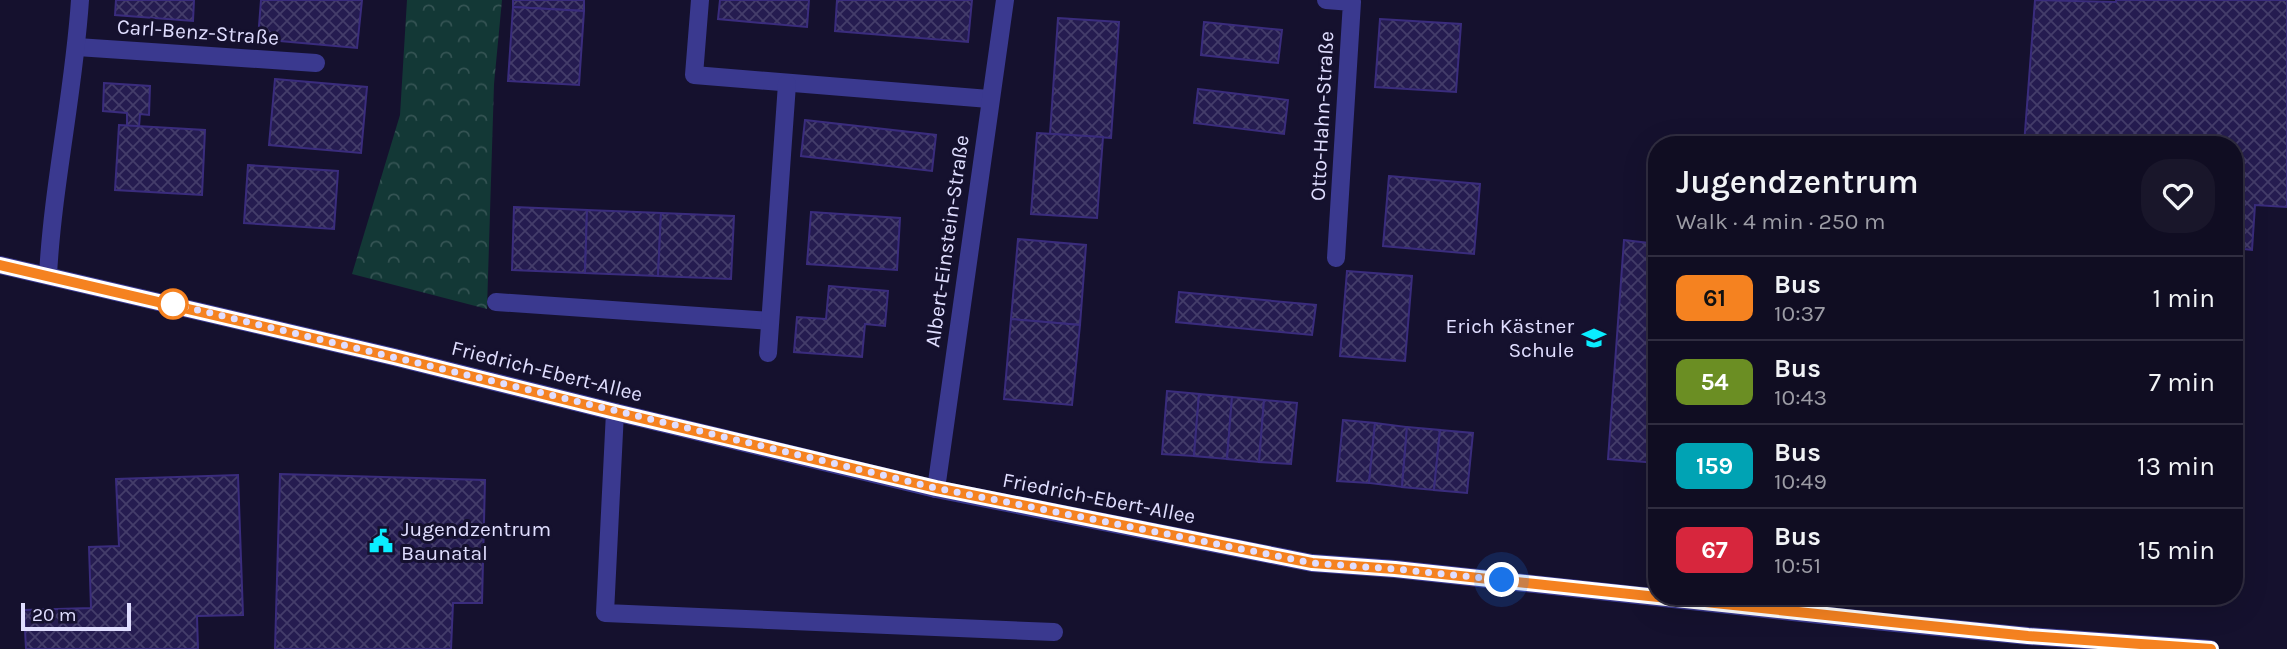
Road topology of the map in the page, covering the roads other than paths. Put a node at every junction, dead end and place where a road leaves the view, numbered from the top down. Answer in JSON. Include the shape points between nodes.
{"nodes":[{"id":1,"x":80,"y":0,"type":"edge"},
{"id":2,"x":700,"y":0,"type":"edge"},
{"id":3,"x":1005,"y":0,"type":"edge"},
{"id":4,"x":1326,"y":0,"type":"edge"},
{"id":5,"x":77,"y":47,"type":"junction"},
{"id":6,"x":316,"y":63,"type":"dead end"},
{"id":7,"x":787,"y":83,"type":"junction"},
{"id":8,"x":989,"y":99,"type":"junction"},
{"id":9,"x":1336,"y":258,"type":"dead end"},
{"id":10,"x":0,"y":265,"type":"edge"},
{"id":11,"x":47,"y":275,"type":"junction"},
{"id":12,"x":496,"y":302,"type":"dead end"},
{"id":13,"x":770,"y":321,"type":"junction"},
{"id":14,"x":768,"y":353,"type":"dead end"},
{"id":15,"x":615,"y":412,"type":"junction"},
{"id":16,"x":936,"y":488,"type":"junction"},
{"id":17,"x":1648,"y":596,"type":"edge"},
{"id":18,"x":1727,"y":605,"type":"edge"},
{"id":19,"x":1054,"y":632,"type":"dead end"},
{"id":20,"x":2108,"y":645,"type":"edge"},
{"id":21,"x":2210,"y":649,"type":"edge"}],
"edges":[{"from":1,"to":5,"type":"street"},
{"from":2,"to":7,"type":"street","via":[[694,75]]},
{"from":3,"to":8,"type":"street","name":"Albert-Einstein-Straße"},
{"from":4,"to":9,"type":"street","name":"Otto-Hahn-Straße","via":[[1352,2]]},
{"from":5,"to":6,"type":"street","name":"Carl-Benz-Straße"},
{"from":5,"to":11,"type":"street"},
{"from":7,"to":8,"type":"street"},
{"from":7,"to":13,"type":"street"},
{"from":8,"to":16,"type":"street","name":"Albert-Einstein-Straße"},
{"from":10,"to":11,"type":"street","name":"Friedrich-Ebert-Allee"},
{"from":11,"to":15,"type":"street","name":"Friedrich-Ebert-Allee"},
{"from":12,"to":13,"type":"street"},
{"from":13,"to":14,"type":"street"},
{"from":15,"to":16,"type":"street","name":"Friedrich-Ebert-Allee"},
{"from":15,"to":19,"type":"street","via":[[604,613]]},
{"from":16,"to":17,"type":"street","name":"Friedrich-Ebert-Allee","via":[[1312,563]]},
{"from":18,"to":20,"type":"street","name":"Friedrich-Ebert-Allee"},
{"from":20,"to":21,"type":"street","name":"Friedrich-Ebert-Allee"}]}
